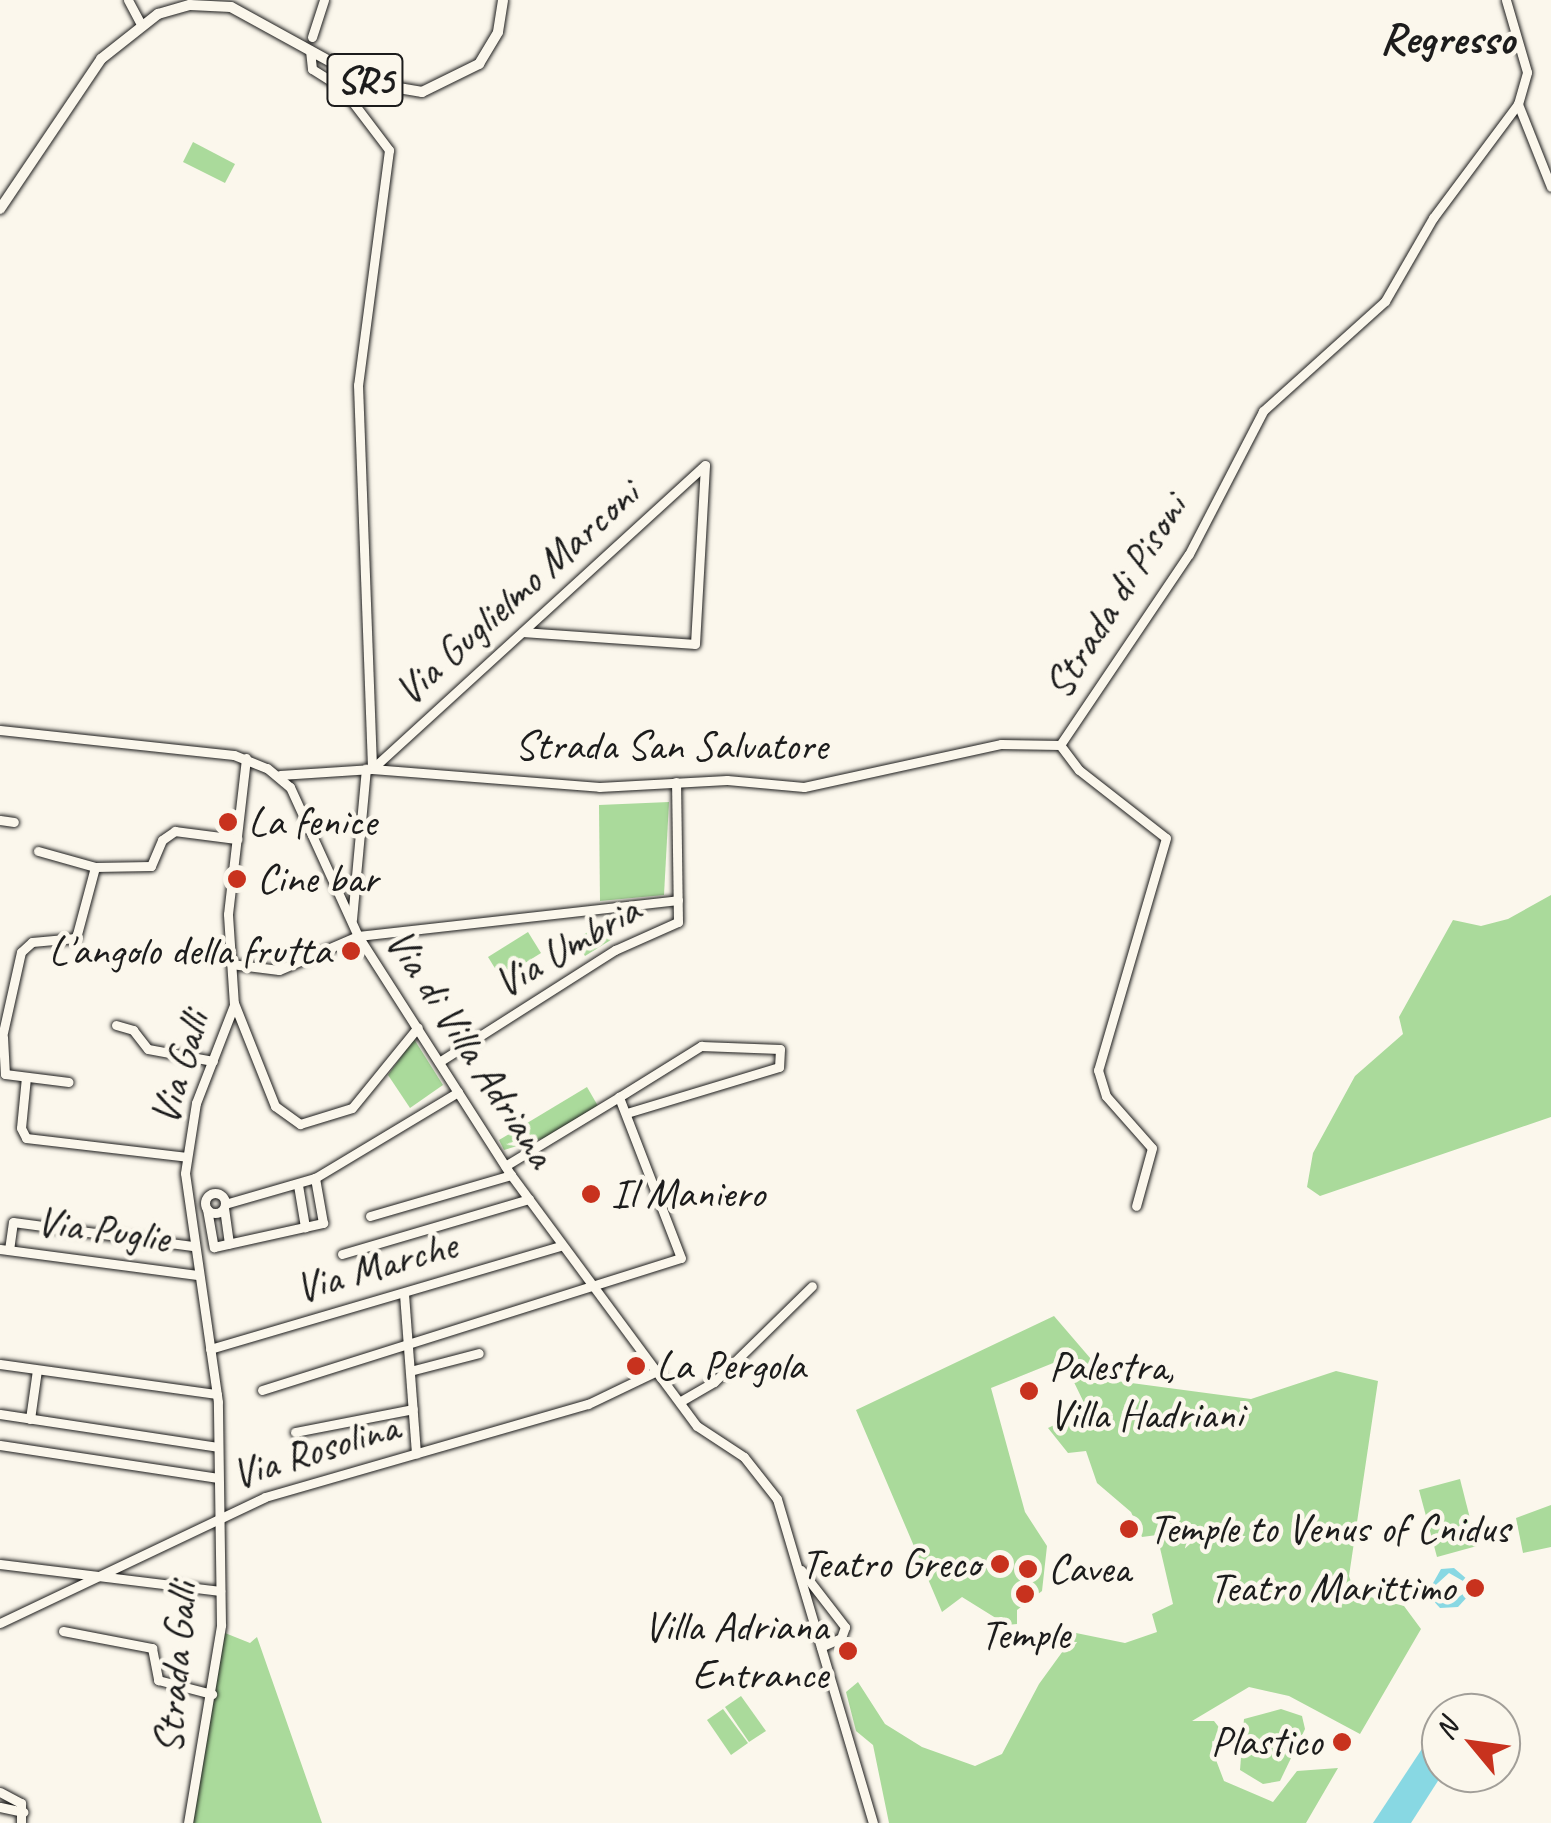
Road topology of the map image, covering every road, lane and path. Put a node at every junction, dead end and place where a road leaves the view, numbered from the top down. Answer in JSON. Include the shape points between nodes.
{"nodes":[{"id":1,"x":128,"y":0,"type":"edge"},
{"id":2,"x":324,"y":0,"type":"edge"},
{"id":3,"x":503,"y":0,"type":"edge"},
{"id":4,"x":1506,"y":0,"type":"edge"},
{"id":5,"x":140,"y":22,"type":"junction"},
{"id":6,"x":312,"y":37,"type":"dead end"},
{"id":7,"x":310,"y":50,"type":"junction"},
{"id":8,"x":1518,"y":104,"type":"junction"},
{"id":9,"x":1551,"y":188,"type":"edge"},
{"id":10,"x":0,"y":209,"type":"edge"},
{"id":11,"x":523,"y":632,"type":"junction"},
{"id":12,"x":0,"y":730,"type":"edge"},
{"id":13,"x":1060,"y":745,"type":"junction"},
{"id":14,"x":246,"y":758,"type":"junction"},
{"id":15,"x":369,"y":769,"type":"junction"},
{"id":16,"x":280,"y":776,"type":"junction"},
{"id":17,"x":676,"y":782,"type":"junction"},
{"id":18,"x":0,"y":820,"type":"edge"},
{"id":19,"x":14,"y":822,"type":"dead end"},
{"id":20,"x":236,"y":839,"type":"junction"},
{"id":21,"x":38,"y":851,"type":"dead end"},
{"id":22,"x":95,"y":867,"type":"junction"},
{"id":23,"x":678,"y":900,"type":"junction"},
{"id":24,"x":352,"y":922,"type":"junction"},
{"id":25,"x":358,"y":936,"type":"junction"},
{"id":26,"x":231,"y":964,"type":"junction"},
{"id":27,"x":234,"y":1002,"type":"junction"},
{"id":28,"x":116,"y":1025,"type":"dead end"},
{"id":29,"x":418,"y":1027,"type":"junction"},
{"id":30,"x":3,"y":1038,"type":"edge"},
{"id":31,"x":213,"y":1060,"type":"junction"},
{"id":32,"x":438,"y":1062,"type":"junction"},
{"id":33,"x":26,"y":1077,"type":"junction"},
{"id":34,"x":69,"y":1082,"type":"dead end"},
{"id":35,"x":458,"y":1092,"type":"junction"},
{"id":36,"x":619,"y":1097,"type":"junction"},
{"id":37,"x":627,"y":1113,"type":"junction"},
{"id":38,"x":187,"y":1157,"type":"junction"},
{"id":39,"x":508,"y":1170,"type":"junction"},
{"id":40,"x":315,"y":1178,"type":"junction"},
{"id":41,"x":298,"y":1184,"type":"junction"},
{"id":42,"x":529,"y":1199,"type":"junction"},
{"id":43,"x":186,"y":1202,"type":"junction"},
{"id":44,"x":206,"y":1206,"type":"junction"},
{"id":45,"x":224,"y":1206,"type":"junction"},
{"id":46,"x":1136,"y":1206,"type":"dead end"},
{"id":47,"x":370,"y":1216,"type":"dead end"},
{"id":48,"x":304,"y":1226,"type":"junction"},
{"id":49,"x":229,"y":1244,"type":"junction"},
{"id":50,"x":192,"y":1246,"type":"junction"},
{"id":51,"x":560,"y":1246,"type":"junction"},
{"id":52,"x":5,"y":1250,"type":"edge"},
{"id":53,"x":342,"y":1254,"type":"dead end"},
{"id":54,"x":197,"y":1275,"type":"junction"},
{"id":55,"x":812,"y":1286,"type":"dead end"},
{"id":56,"x":596,"y":1290,"type":"junction"},
{"id":57,"x":404,"y":1294,"type":"junction"},
{"id":58,"x":409,"y":1346,"type":"junction"},
{"id":59,"x":210,"y":1349,"type":"junction"},
{"id":60,"x":479,"y":1353,"type":"dead end"},
{"id":61,"x":0,"y":1364,"type":"edge"},
{"id":62,"x":37,"y":1370,"type":"junction"},
{"id":63,"x":410,"y":1370,"type":"junction"},
{"id":64,"x":659,"y":1370,"type":"junction"},
{"id":65,"x":262,"y":1390,"type":"dead end"},
{"id":66,"x":217,"y":1394,"type":"junction"},
{"id":67,"x":680,"y":1401,"type":"junction"},
{"id":68,"x":412,"y":1409,"type":"junction"},
{"id":69,"x":0,"y":1414,"type":"edge"},
{"id":70,"x":30,"y":1419,"type":"junction"},
{"id":71,"x":295,"y":1432,"type":"dead end"},
{"id":72,"x":0,"y":1445,"type":"edge"},
{"id":73,"x":218,"y":1447,"type":"junction"},
{"id":74,"x":416,"y":1454,"type":"junction"},
{"id":75,"x":217,"y":1478,"type":"junction"},
{"id":76,"x":216,"y":1516,"type":"junction"},
{"id":77,"x":0,"y":1564,"type":"edge"},
{"id":78,"x":797,"y":1564,"type":"junction"},
{"id":79,"x":96,"y":1576,"type":"junction"},
{"id":80,"x":220,"y":1591,"type":"junction"},
{"id":81,"x":822,"y":1594,"type":"junction"},
{"id":82,"x":807,"y":1606,"type":"junction"},
{"id":83,"x":0,"y":1623,"type":"edge"},
{"id":84,"x":63,"y":1632,"type":"dead end"},
{"id":85,"x":821,"y":1647,"type":"junction"},
{"id":86,"x":212,"y":1694,"type":"junction"},
{"id":87,"x":0,"y":1792,"type":"edge"},
{"id":88,"x":0,"y":1807,"type":"edge"},
{"id":89,"x":22,"y":1818,"type":"edge"},
{"id":90,"x":188,"y":1823,"type":"edge"},
{"id":91,"x":873,"y":1823,"type":"edge"}],
"edges":[{"from":1,"to":5,"type":"street"},
{"from":2,"to":6,"type":"street"},
{"from":3,"to":7,"type":"main road","number":"SR5","via":[[500,26],[481,62],[427,92],[368,82]]},
{"from":4,"to":8,"type":"street","via":[[1527,72]]},
{"from":5,"to":7,"type":"main road","number":"SR5","via":[[185,6],[226,6]]},
{"from":5,"to":10,"type":"main road","number":"SR5","via":[[101,59]]},
{"from":7,"to":15,"type":"street","via":[[312,69],[342,88],[390,150],[358,385]]},
{"from":8,"to":9,"type":"street"},
{"from":8,"to":13,"type":"street","name":"Strada di Pisoni","via":[[1436,213],[1386,302],[1263,410],[1189,554]]},
{"from":11,"to":11,"type":"street","name":"Via Guglielmo Marconi","via":[[696,644],[705,465]]},
{"from":11,"to":15,"type":"street","name":"Via Guglielmo Marconi"},
{"from":12,"to":14,"type":"street"},
{"from":13,"to":17,"type":"street","name":"Strada San Salvatore","via":[[967,750],[813,786]]},
{"from":13,"to":46,"type":"street","name":"Strada di Pisoni","via":[[1079,770],[1166,838],[1098,1070],[1106,1096],[1152,1148]]},
{"from":14,"to":16,"type":"street"},
{"from":14,"to":20,"type":"street","name":"Via Galli"},
{"from":15,"to":16,"type":"street","name":"Strada San Salvatore"},
{"from":15,"to":17,"type":"street","name":"Strada San Salvatore","via":[[599,787]]},
{"from":15,"to":24,"type":"street"},
{"from":16,"to":24,"type":"street","name":"Via di Villa Adriana","via":[[298,799]]},
{"from":17,"to":23,"type":"street"},
{"from":18,"to":19,"type":"street"},
{"from":20,"to":22,"type":"street","via":[[176,831],[162,840],[151,866]]},
{"from":20,"to":26,"type":"street","name":"Via Galli"},
{"from":21,"to":22,"type":"street"},
{"from":22,"to":30,"type":"street","via":[[76,938],[32,942],[22,950]]},
{"from":23,"to":25,"type":"street"},
{"from":23,"to":32,"type":"street","name":"Via Umbria","via":[[678,922],[615,950]]},
{"from":24,"to":25,"type":"street","name":"Via di Villa Adriana"},
{"from":25,"to":26,"type":"street","via":[[280,970]]},
{"from":25,"to":29,"type":"street","name":"Via di Villa Adriana"},
{"from":26,"to":27,"type":"street","name":"Via Galli"},
{"from":27,"to":29,"type":"street","via":[[278,1112],[300,1124],[352,1108]]},
{"from":27,"to":31,"type":"street","name":"Via Galli"},
{"from":28,"to":31,"type":"street","via":[[133,1030],[148,1049]]},
{"from":29,"to":32,"type":"street","name":"Via di Villa Adriana"},
{"from":30,"to":33,"type":"street","via":[[3,1072]]},
{"from":31,"to":38,"type":"street","name":"Via Galli"},
{"from":32,"to":35,"type":"street","name":"Via di Villa Adriana"},
{"from":33,"to":34,"type":"street"},
{"from":33,"to":38,"type":"street","via":[[26,1138]]},
{"from":35,"to":39,"type":"street","name":"Via di Villa Adriana"},
{"from":35,"to":40,"type":"street"},
{"from":36,"to":37,"type":"street"},
{"from":36,"to":37,"type":"street","via":[[701,1046],[780,1050],[779,1067]]},
{"from":36,"to":39,"type":"street"},
{"from":37,"to":56,"type":"street","via":[[681,1258]]},
{"from":38,"to":43,"type":"street","name":"Via Galli"},
{"from":39,"to":42,"type":"street","name":"Via di Villa Adriana"},
{"from":39,"to":47,"type":"street"},
{"from":40,"to":41,"type":"street"},
{"from":40,"to":48,"type":"street","via":[[323,1222]]},
{"from":41,"to":45,"type":"street"},
{"from":41,"to":48,"type":"street"},
{"from":42,"to":51,"type":"street","name":"Via di Villa Adriana"},
{"from":42,"to":53,"type":"street"},
{"from":43,"to":44,"type":"street"},
{"from":43,"to":50,"type":"street","name":"Via Galli"},
{"from":44,"to":45,"type":"street"},
{"from":44,"to":45,"type":"street","via":[[217,1194]]},
{"from":44,"to":49,"type":"street","via":[[210,1245]]},
{"from":45,"to":49,"type":"street"},
{"from":48,"to":49,"type":"street"},
{"from":50,"to":52,"type":"street","via":[[13,1222]]},
{"from":50,"to":54,"type":"street","name":"Via Galli"},
{"from":51,"to":56,"type":"street","name":"Via di Villa Adriana"},
{"from":51,"to":57,"type":"street","name":"Via Marche"},
{"from":52,"to":54,"type":"street","name":"Via Puglie"},
{"from":54,"to":59,"type":"street","name":"Via Galli"},
{"from":55,"to":67,"type":"street","via":[[714,1382]]},
{"from":56,"to":58,"type":"street"},
{"from":56,"to":64,"type":"street","name":"Via di Villa Adriana"},
{"from":57,"to":58,"type":"street"},
{"from":57,"to":59,"type":"street","name":"Via Marche"},
{"from":58,"to":63,"type":"street"},
{"from":58,"to":65,"type":"street"},
{"from":59,"to":66,"type":"street","name":"Via Galli"},
{"from":60,"to":63,"type":"street"},
{"from":61,"to":62,"type":"street"},
{"from":62,"to":66,"type":"street"},
{"from":62,"to":70,"type":"street"},
{"from":63,"to":68,"type":"street"},
{"from":64,"to":67,"type":"street","name":"Via di Villa Adriana"},
{"from":64,"to":74,"type":"street","name":"Via Rosolina","via":[[588,1404]]},
{"from":66,"to":73,"type":"street","name":"Via Galli"},
{"from":67,"to":78,"type":"street","name":"Via di Villa Adriana","via":[[700,1430],[744,1457],[771,1490]]},
{"from":68,"to":71,"type":"street"},
{"from":68,"to":74,"type":"street"},
{"from":69,"to":70,"type":"street"},
{"from":70,"to":73,"type":"street"},
{"from":72,"to":75,"type":"street"},
{"from":73,"to":75,"type":"street","name":"Via Galli"},
{"from":74,"to":76,"type":"street","name":"Via Rosolina","via":[[330,1474]]},
{"from":75,"to":76,"type":"street","name":"Via Galli"},
{"from":76,"to":79,"type":"street","name":"Via Rosolina"},
{"from":76,"to":80,"type":"street","name":"Strada Galli"},
{"from":77,"to":79,"type":"street"},
{"from":78,"to":81,"type":"street","name":"Via di Villa Adriana"},
{"from":78,"to":82,"type":"street","name":"Via di Villa Adriana"},
{"from":79,"to":80,"type":"street"},
{"from":79,"to":83,"type":"street","name":"Via Rosolina"},
{"from":80,"to":86,"type":"street","name":"Strada Galli"},
{"from":81,"to":82,"type":"street"},
{"from":81,"to":85,"type":"street","name":"Via di Villa Adriana","via":[[845,1631]]},
{"from":82,"to":85,"type":"street","name":"Via di Villa Adriana"},
{"from":84,"to":86,"type":"street","via":[[152,1648],[158,1680]]},
{"from":85,"to":91,"type":"street","name":"Via di Villa Adriana"},
{"from":86,"to":90,"type":"street","name":"Strada Galli"},
{"from":87,"to":89,"type":"street","via":[[15,1796]]},
{"from":88,"to":89,"type":"street"}]}
